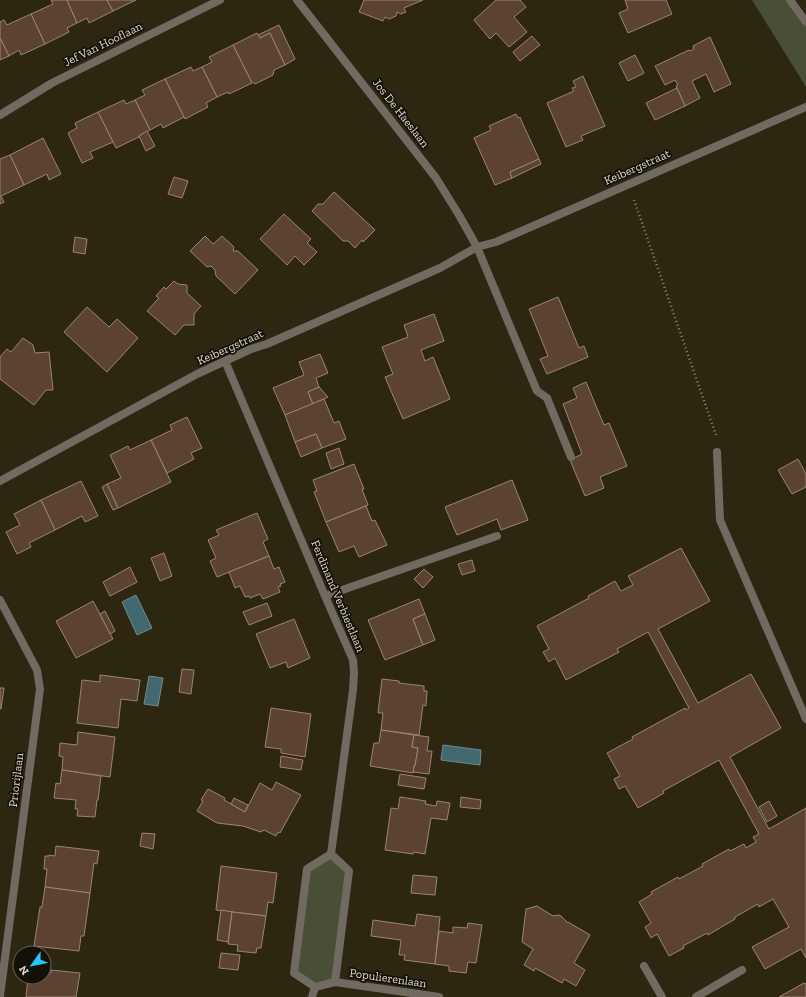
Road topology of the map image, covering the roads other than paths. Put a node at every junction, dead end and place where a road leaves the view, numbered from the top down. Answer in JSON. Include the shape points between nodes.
{"nodes":[{"id":1,"x":220,"y":0,"type":"edge"},
{"id":2,"x":297,"y":0,"type":"edge"},
{"id":3,"x":790,"y":0,"type":"edge"},
{"id":4,"x":806,"y":22,"type":"edge"},
{"id":5,"x":806,"y":107,"type":"edge"},
{"id":6,"x":0,"y":115,"type":"edge"},
{"id":7,"x":477,"y":247,"type":"junction"},
{"id":8,"x":225,"y":361,"type":"junction"},
{"id":9,"x":717,"y":452,"type":"road end"},
{"id":10,"x":571,"y":457,"type":"dead end"},
{"id":11,"x":0,"y":481,"type":"edge"},
{"id":12,"x":497,"y":536,"type":"dead end"},
{"id":13,"x":325,"y":596,"type":"junction"},
{"id":14,"x":0,"y":600,"type":"edge"},
{"id":15,"x":806,"y":719,"type":"edge"},
{"id":16,"x":331,"y":854,"type":"junction"},
{"id":17,"x":644,"y":966,"type":"dead end"},
{"id":18,"x":742,"y":970,"type":"dead end"},
{"id":19,"x":335,"y":982,"type":"junction"},
{"id":20,"x":314,"y":987,"type":"junction"},
{"id":21,"x":0,"y":996,"type":"edge"},
{"id":22,"x":312,"y":997,"type":"edge"},
{"id":23,"x":439,"y":997,"type":"edge"},
{"id":24,"x":662,"y":997,"type":"edge"},
{"id":25,"x":696,"y":997,"type":"edge"}],
"edges":[{"from":1,"to":6,"type":"street","name":"Jef Van Hooflaan","via":[[52,83]]},
{"from":2,"to":7,"type":"street","name":"Jos De Haeslaan","via":[[436,178]]},
{"from":3,"to":4,"type":"street"},
{"from":5,"to":7,"type":"street","name":"Keibergstraat","via":[[496,242]]},
{"from":7,"to":8,"type":"street","name":"Keibergstraat","via":[[440,268]]},
{"from":7,"to":10,"type":"street","via":[[537,390],[547,398]]},
{"from":8,"to":11,"type":"street","name":"Keibergstraat"},
{"from":8,"to":13,"type":"street","name":"Ferdinand Verbiestlaan"},
{"from":9,"to":15,"type":"street","via":[[720,520]]},
{"from":12,"to":13,"type":"street"},
{"from":13,"to":16,"type":"street","name":"Ferdinand Verbiestlaan","via":[[352,660],[354,672]]},
{"from":14,"to":21,"type":"street","name":"Priorijlaan","via":[[37,670],[40,689]]},
{"from":16,"to":19,"type":"street","via":[[349,871]]},
{"from":16,"to":20,"type":"street","via":[[307,869],[294,966],[294,973]]},
{"from":17,"to":24,"type":"street"},
{"from":18,"to":25,"type":"street"},
{"from":19,"to":20,"type":"street"},
{"from":19,"to":23,"type":"street","name":"Populierenlaan"},
{"from":20,"to":22,"type":"street"}]}
